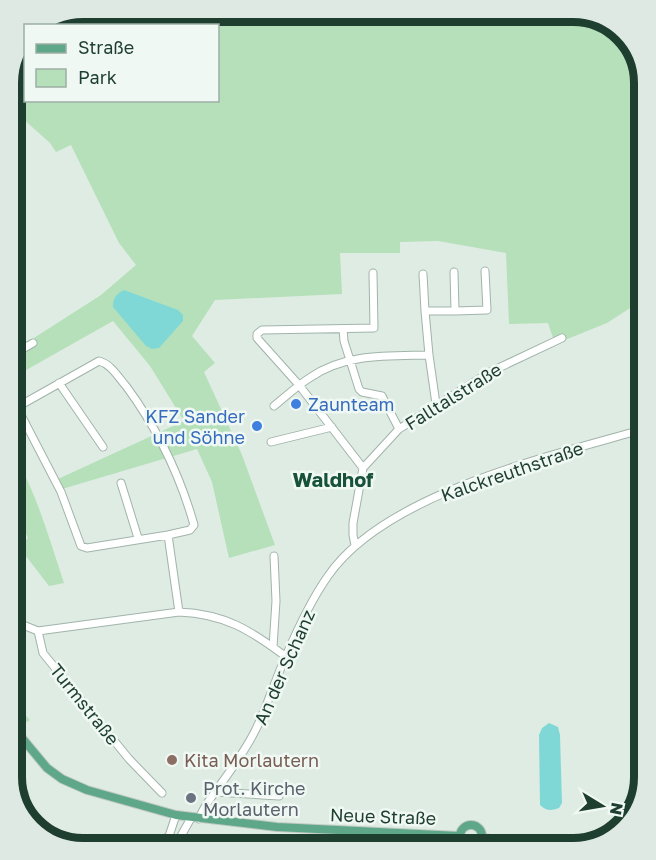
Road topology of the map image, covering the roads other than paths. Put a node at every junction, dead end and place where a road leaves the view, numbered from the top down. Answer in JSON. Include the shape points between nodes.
{"nodes":[{"id":1,"x":485,"y":271,"type":"dead end"},
{"id":2,"x":454,"y":272,"type":"dead end"},
{"id":3,"x":373,"y":273,"type":"dead end"},
{"id":4,"x":423,"y":274,"type":"dead end"},
{"id":5,"x":455,"y":310,"type":"junction"},
{"id":6,"x":425,"y":311,"type":"junction"},
{"id":7,"x":343,"y":329,"type":"junction"},
{"id":8,"x":561,"y":338,"type":"dead end"},
{"id":9,"x":33,"y":344,"type":"dead end"},
{"id":10,"x":23,"y":349,"type":"edge"},
{"id":11,"x":429,"y":356,"type":"junction"},
{"id":12,"x":351,"y":361,"type":"junction"},
{"id":13,"x":59,"y":383,"type":"junction"},
{"id":14,"x":299,"y":385,"type":"junction"},
{"id":15,"x":23,"y":404,"type":"edge"},
{"id":16,"x":436,"y":404,"type":"junction"},
{"id":17,"x":274,"y":406,"type":"dead end"},
{"id":18,"x":23,"y":418,"type":"edge"},
{"id":19,"x":332,"y":427,"type":"junction"},
{"id":20,"x":399,"y":429,"type":"junction"},
{"id":21,"x":634,"y":432,"type":"edge"},
{"id":22,"x":271,"y":442,"type":"dead end"},
{"id":23,"x":103,"y":447,"type":"dead end"},
{"id":24,"x":363,"y":468,"type":"junction"},
{"id":25,"x":121,"y":483,"type":"dead end"},
{"id":26,"x":168,"y":534,"type":"junction"},
{"id":27,"x":138,"y":538,"type":"junction"},
{"id":28,"x":356,"y":545,"type":"junction"},
{"id":29,"x":274,"y":556,"type":"dead end"},
{"id":30,"x":179,"y":612,"type":"junction"},
{"id":31,"x":22,"y":625,"type":"edge"},
{"id":32,"x":39,"y":631,"type":"junction"},
{"id":33,"x":273,"y":647,"type":"junction"},
{"id":34,"x":285,"y":656,"type":"junction"},
{"id":35,"x":22,"y":738,"type":"edge"},
{"id":36,"x":216,"y":792,"type":"junction"},
{"id":37,"x":162,"y":793,"type":"dead end"},
{"id":38,"x":279,"y":796,"type":"dead end"},
{"id":39,"x":176,"y":815,"type":"junction"},
{"id":40,"x":195,"y":818,"type":"junction"},
{"id":41,"x":171,"y":833,"type":"junction"},
{"id":42,"x":459,"y":836,"type":"joint"},
{"id":43,"x":181,"y":837,"type":"joint"},
{"id":44,"x":167,"y":838,"type":"edge"},
{"id":45,"x":482,"y":838,"type":"edge"}],
"edges":[{"from":1,"to":5,"type":"street","via":[[487,310]]},
{"from":2,"to":5,"type":"street"},
{"from":3,"to":7,"type":"street","via":[[374,328]]},
{"from":4,"to":6,"type":"street"},
{"from":5,"to":6,"type":"street"},
{"from":6,"to":11,"type":"street"},
{"from":7,"to":12,"type":"street"},
{"from":7,"to":14,"type":"street","via":[[262,330],[256,334]]},
{"from":8,"to":16,"type":"street","name":"Falltalstraße","via":[[509,361]]},
{"from":9,"to":10,"type":"street"},
{"from":11,"to":12,"type":"street","via":[[365,357]]},
{"from":11,"to":16,"type":"street"},
{"from":12,"to":14,"type":"street","via":[[334,364]]},
{"from":12,"to":20,"type":"street","via":[[359,389],[381,396]]},
{"from":13,"to":15,"type":"street"},
{"from":13,"to":23,"type":"street"},
{"from":13,"to":26,"type":"street","via":[[99,361],[106,363],[132,395],[161,440],[194,525],[190,530]]},
{"from":14,"to":17,"type":"street"},
{"from":14,"to":19,"type":"street"},
{"from":16,"to":20,"type":"street","name":"Falltalstraße"},
{"from":18,"to":27,"type":"street","via":[[61,492],[81,546]]},
{"from":19,"to":22,"type":"street"},
{"from":19,"to":24,"type":"street"},
{"from":20,"to":24,"type":"street","name":"Falltalstraße"},
{"from":21,"to":28,"type":"street","name":"Kalckreuthstraße","via":[[451,490],[404,513]]},
{"from":24,"to":28,"type":"street","via":[[353,523]]},
{"from":25,"to":27,"type":"street"},
{"from":26,"to":27,"type":"street"},
{"from":26,"to":30,"type":"street"},
{"from":28,"to":34,"type":"street","name":"An der Schanz","via":[[327,578]]},
{"from":29,"to":33,"type":"street"},
{"from":30,"to":32,"type":"street"},
{"from":30,"to":33,"type":"street","via":[[224,619]]},
{"from":31,"to":32,"type":"street"},
{"from":32,"to":37,"type":"street","name":"Turmstraße","via":[[43,653],[129,759]]},
{"from":33,"to":34,"type":"street"},
{"from":34,"to":36,"type":"street","name":"An der Schanz","via":[[255,731]]},
{"from":35,"to":39,"type":"main road","name":"Neue Straße","via":[[62,779],[94,793]]},
{"from":36,"to":38,"type":"street"},
{"from":36,"to":40,"type":"street","name":"An der Schanz"},
{"from":39,"to":40,"type":"main road","name":"Neue Straße"},
{"from":39,"to":41,"type":"street"},
{"from":40,"to":42,"type":"main road","name":"Neue Straße","via":[[340,831]]},
{"from":40,"to":43,"type":"street","name":"An der Schanz"},
{"from":41,"to":43,"type":"street"},
{"from":41,"to":44,"type":"street"},
{"from":42,"to":45,"type":"main road","name":"Neue Straße","via":[[462,829],[472,825]]}]}
